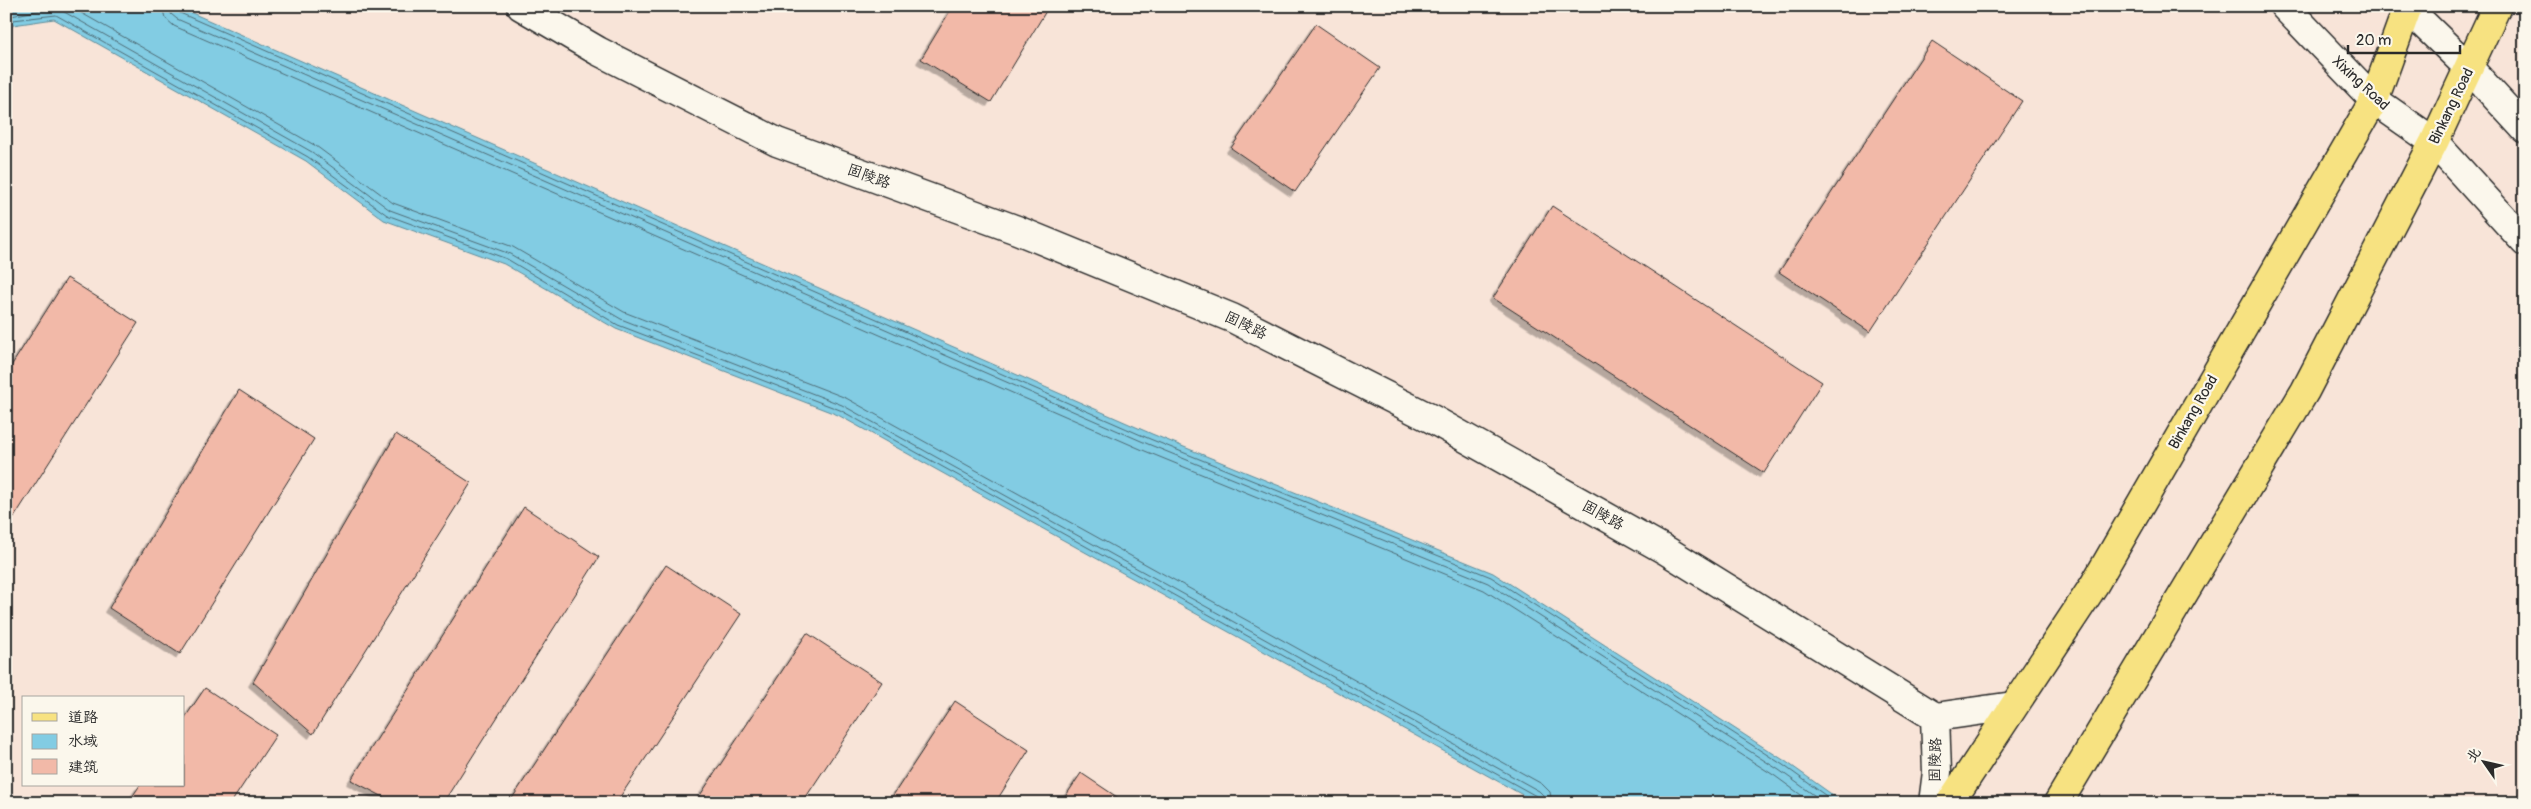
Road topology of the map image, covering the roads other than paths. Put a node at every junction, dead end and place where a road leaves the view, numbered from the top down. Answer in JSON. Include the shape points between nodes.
{"nodes":[{"id":1,"x":521,"y":6,"type":"edge"},
{"id":2,"x":2284,"y":6,"type":"edge"},
{"id":3,"x":2497,"y":6,"type":"edge"},
{"id":4,"x":2407,"y":7,"type":"edge"},
{"id":5,"x":2470,"y":69,"type":"junction"},
{"id":6,"x":2374,"y":100,"type":"junction"},
{"id":7,"x":2525,"y":129,"type":"edge"},
{"id":8,"x":2434,"y":142,"type":"junction"},
{"id":9,"x":2525,"y":242,"type":"edge"},
{"id":10,"x":2013,"y":706,"type":"junction"},
{"id":11,"x":1935,"y":717,"type":"junction"},
{"id":12,"x":1933,"y":803,"type":"edge"},
{"id":13,"x":1950,"y":803,"type":"edge"},
{"id":14,"x":2058,"y":803,"type":"edge"}],
"edges":[{"from":1,"to":11,"type":"street","name":"固陵路","via":[[598,52],[777,142],[1016,230],[1232,318],[1432,419],[1667,551]]},
{"from":2,"to":6,"type":"street","name":"Xixing Road"},
{"from":3,"to":5,"type":"main road","name":"Binkang Road"},
{"from":4,"to":5,"type":"street"},
{"from":4,"to":6,"type":"main road","name":"Binkang Road"},
{"from":5,"to":7,"type":"street"},
{"from":5,"to":8,"type":"main road","name":"Binkang Road"},
{"from":6,"to":8,"type":"street","name":"Xixing Road"},
{"from":6,"to":10,"type":"main road","name":"Binkang Road","via":[[2094,585]]},
{"from":8,"to":9,"type":"street","name":"Xixing Road"},
{"from":8,"to":14,"type":"main road","name":"Binkang Road","via":[[2305,391]]},
{"from":10,"to":11,"type":"street","name":"固陵路"},
{"from":10,"to":13,"type":"main road","name":"Binkang Road"},
{"from":11,"to":12,"type":"street","name":"固陵路","via":[[1937,772]]}]}
